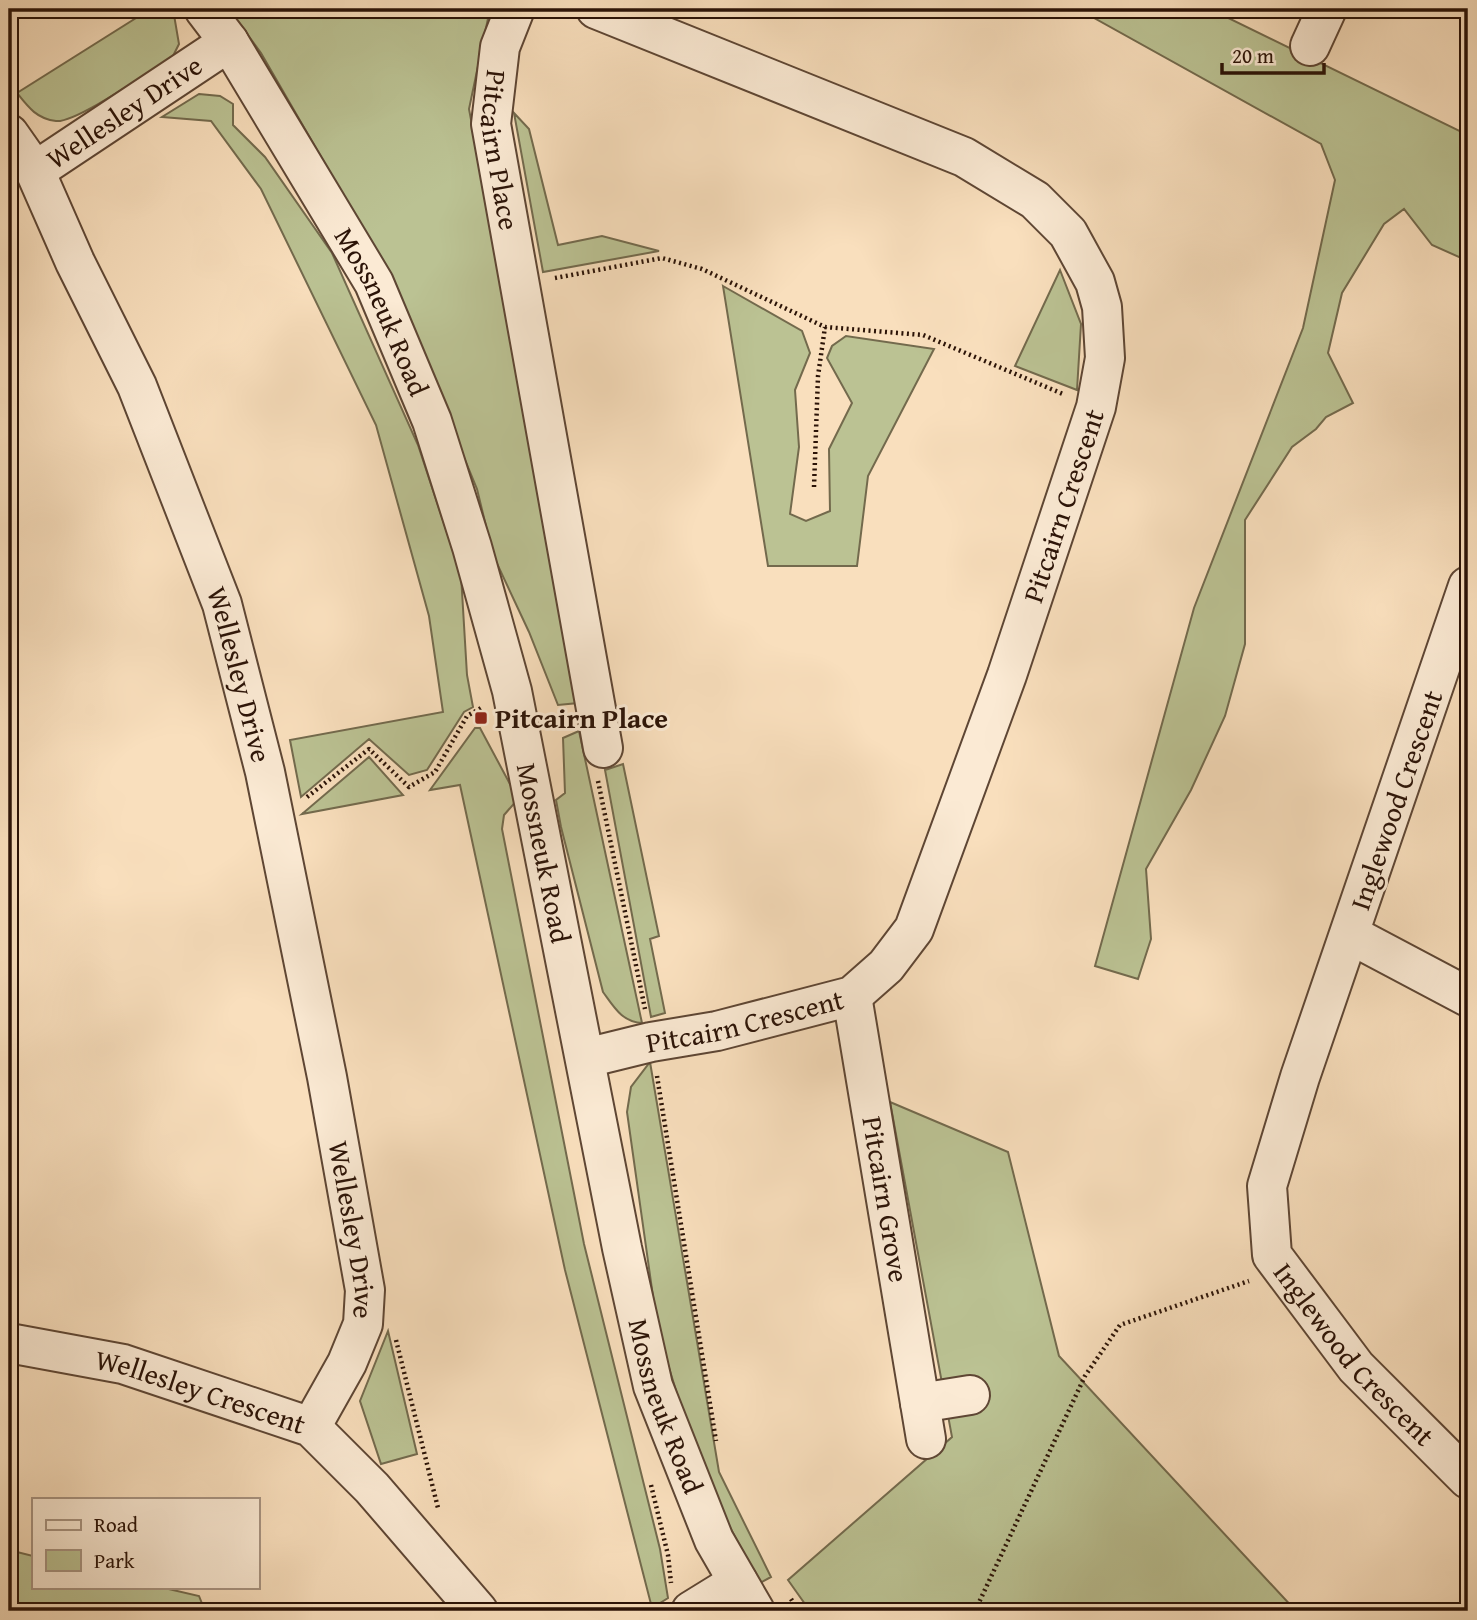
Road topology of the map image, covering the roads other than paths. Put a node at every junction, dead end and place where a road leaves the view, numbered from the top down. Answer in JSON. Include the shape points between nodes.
{"nodes":[{"id":1,"x":204,"y":9,"type":"edge"},
{"id":2,"x":515,"y":9,"type":"edge"},
{"id":3,"x":596,"y":9,"type":"edge"},
{"id":4,"x":1327,"y":9,"type":"edge"},
{"id":5,"x":229,"y":42,"type":"junction"},
{"id":6,"x":1310,"y":46,"type":"dead end"},
{"id":7,"x":9,"y":134,"type":"edge"},
{"id":8,"x":35,"y":171,"type":"junction"},
{"id":9,"x":1468,"y":586,"type":"edge"},
{"id":10,"x":600,"y":759,"type":"road end"},
{"id":11,"x":1351,"y":935,"type":"junction"},
{"id":12,"x":852,"y":996,"type":"junction"},
{"id":13,"x":1468,"y":997,"type":"edge"},
{"id":14,"x":586,"y":1058,"type":"junction"},
{"id":15,"x":9,"y":1343,"type":"edge"},
{"id":16,"x":970,"y":1395,"type":"dead end"},
{"id":17,"x":311,"y":1427,"type":"junction"},
{"id":18,"x":1468,"y":1479,"type":"edge"},
{"id":19,"x":746,"y":1597,"type":"edge"},
{"id":20,"x":478,"y":1611,"type":"edge"},
{"id":21,"x":691,"y":1611,"type":"edge"}],
"edges":[{"from":1,"to":5,"type":"street","name":"Mossneuk Road"},
{"from":2,"to":10,"type":"street","name":"Pitcairn Place","via":[[500,47],[491,124]]},
{"from":3,"to":12,"type":"street","name":"Pitcairn Crescent","via":[[964,157],[1035,200],[1068,233],[1096,282],[1105,359],[1096,407],[1006,675],[914,929],[886,966]]},
{"from":4,"to":6,"type":"street"},
{"from":5,"to":8,"type":"street","name":"Wellesley Drive"},
{"from":5,"to":14,"type":"street","name":"Mossneuk Road","via":[[374,283],[432,421],[512,691]]},
{"from":7,"to":8,"type":"street"},
{"from":8,"to":17,"type":"street","name":"Wellesley Drive","via":[[137,386],[222,604],[265,772],[365,1290],[363,1324]]},
{"from":9,"to":11,"type":"street","name":"Inglewood Crescent"},
{"from":11,"to":13,"type":"street","name":"Inglewood Crescent"},
{"from":11,"to":18,"type":"street","name":"Inglewood Crescent","via":[[1267,1186],[1272,1255],[1356,1367]]},
{"from":12,"to":14,"type":"street","name":"Pitcairn Crescent","via":[[718,1031]]},
{"from":12,"to":16,"type":"street","name":"Pitcairn Grove","via":[[923,1421]]},
{"from":14,"to":19,"type":"street","name":"Mossneuk Road","via":[[653,1385],[714,1540]]},
{"from":15,"to":17,"type":"street","name":"Wellesley Crescent","via":[[124,1364]]},
{"from":17,"to":20,"type":"street","name":"Wellesley Crescent","via":[[372,1488]]},
{"from":19,"to":21,"type":"street"}]}
